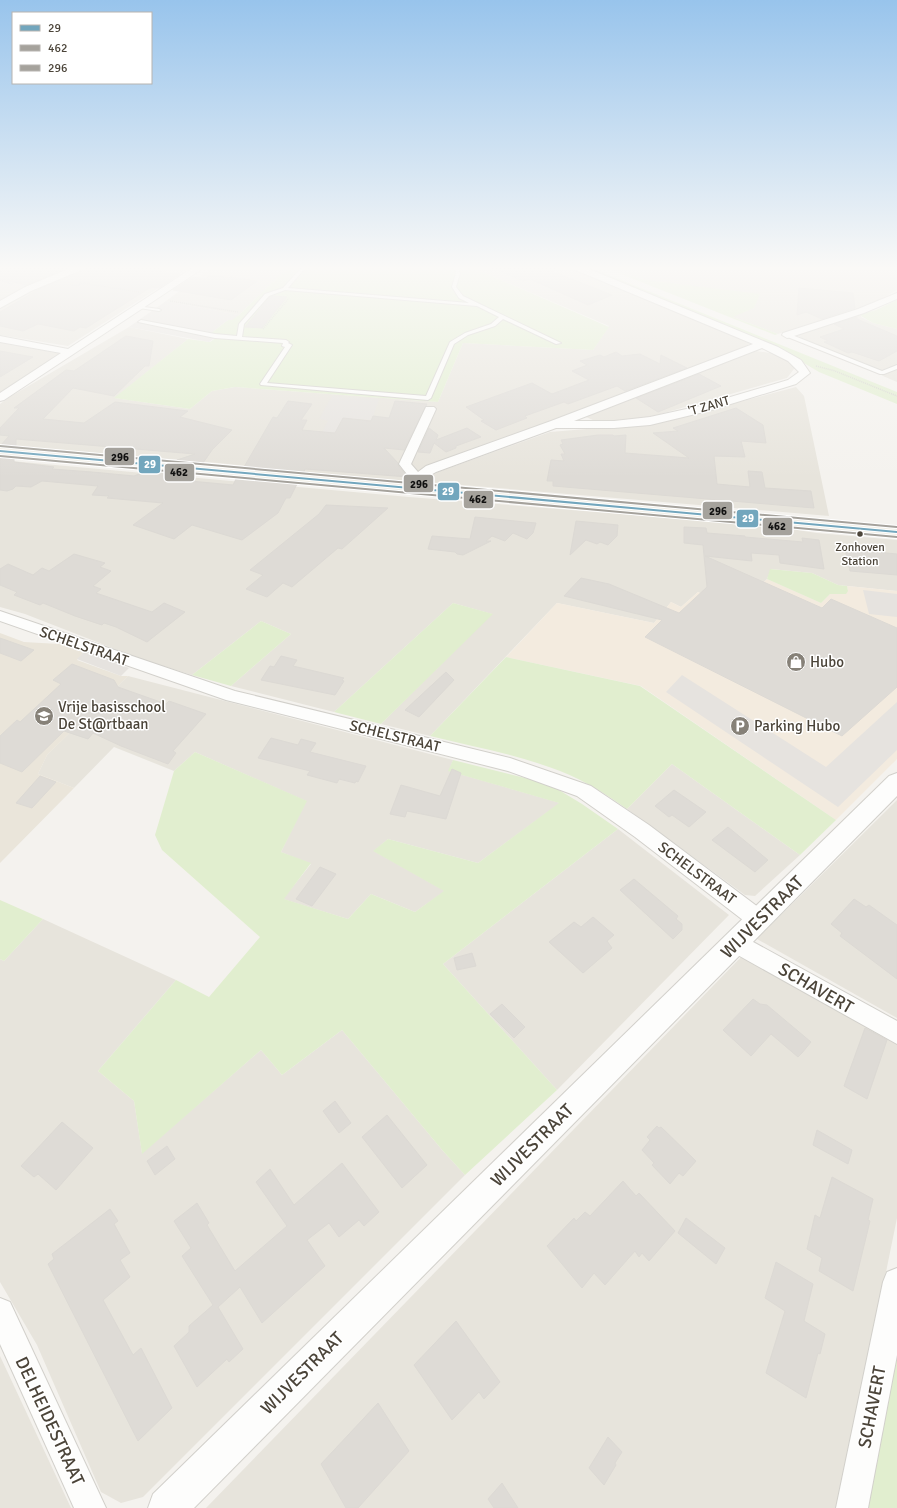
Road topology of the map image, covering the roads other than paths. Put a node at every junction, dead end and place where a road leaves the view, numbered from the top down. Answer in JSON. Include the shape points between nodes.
{"nodes":[{"id":1,"x":92,"y":337,"type":"edge"},
{"id":2,"x":231,"y":337,"type":"edge"},
{"id":3,"x":460,"y":337,"type":"edge"},
{"id":4,"x":546,"y":337,"type":"edge"},
{"id":5,"x":746,"y":337,"type":"edge"},
{"id":6,"x":793,"y":337,"type":"edge"},
{"id":7,"x":0,"y":338,"type":"edge"},
{"id":8,"x":239,"y":338,"type":"joint"},
{"id":9,"x":558,"y":343,"type":"dead end"},
{"id":10,"x":762,"y":344,"type":"junction"},
{"id":11,"x":70,"y":352,"type":"junction"},
{"id":12,"x":897,"y":367,"type":"edge"},
{"id":13,"x":0,"y":398,"type":"edge"},
{"id":14,"x":430,"y":409,"type":"dead end"},
{"id":15,"x":555,"y":424,"type":"junction"},
{"id":16,"x":0,"y":451,"type":"edge"},
{"id":17,"x":414,"y":483,"type":"junction"},
{"id":18,"x":897,"y":532,"type":"edge"},
{"id":19,"x":0,"y":616,"type":"edge"},
{"id":20,"x":897,"y":782,"type":"edge"},
{"id":21,"x":758,"y":920,"type":"junction"},
{"id":22,"x":736,"y":942,"type":"junction"},
{"id":23,"x":897,"y":1033,"type":"edge"},
{"id":24,"x":897,"y":1282,"type":"edge"},
{"id":25,"x":0,"y":1312,"type":"edge"},
{"id":26,"x":90,"y":1508,"type":"edge"},
{"id":27,"x":167,"y":1508,"type":"edge"},
{"id":28,"x":852,"y":1508,"type":"edge"}],
"edges":[{"from":1,"to":11,"type":"street"},
{"from":2,"to":8,"type":"lane"},
{"from":3,"to":8,"type":"lane","via":[[452,342],[428,398],[263,384],[289,345],[284,344],[286,342]]},
{"from":4,"to":9,"type":"lane"},
{"from":5,"to":10,"type":"street"},
{"from":6,"to":12,"type":"lane","via":[[882,373]]},
{"from":7,"to":11,"type":"street"},
{"from":10,"to":15,"type":"street","name":"'T ZANT"},
{"from":10,"to":15,"type":"street","name":"'T ZANT","via":[[795,360],[802,365],[806,373],[792,382],[648,421],[594,425]]},
{"from":11,"to":13,"type":"street"},
{"from":14,"to":17,"type":"street","via":[[405,464]]},
{"from":15,"to":17,"type":"street","name":"'T ZANT","via":[[431,470]]},
{"from":16,"to":17,"type":"main road"},
{"from":17,"to":18,"type":"main road"},
{"from":19,"to":21,"type":"street","name":"SCHELSTRAAT","via":[[232,696],[510,765],[584,792],[642,832]]},
{"from":20,"to":21,"type":"street","name":"WIJVESTRAAT"},
{"from":21,"to":22,"type":"street","name":"WIJVESTRAAT"},
{"from":22,"to":23,"type":"street","name":"SCHAVERT"},
{"from":22,"to":27,"type":"street","name":"WIJVESTRAAT"},
{"from":24,"to":28,"type":"street","name":"SCHAVERT"},
{"from":25,"to":26,"type":"street","name":"DELHEIDESTRAAT"}]}
